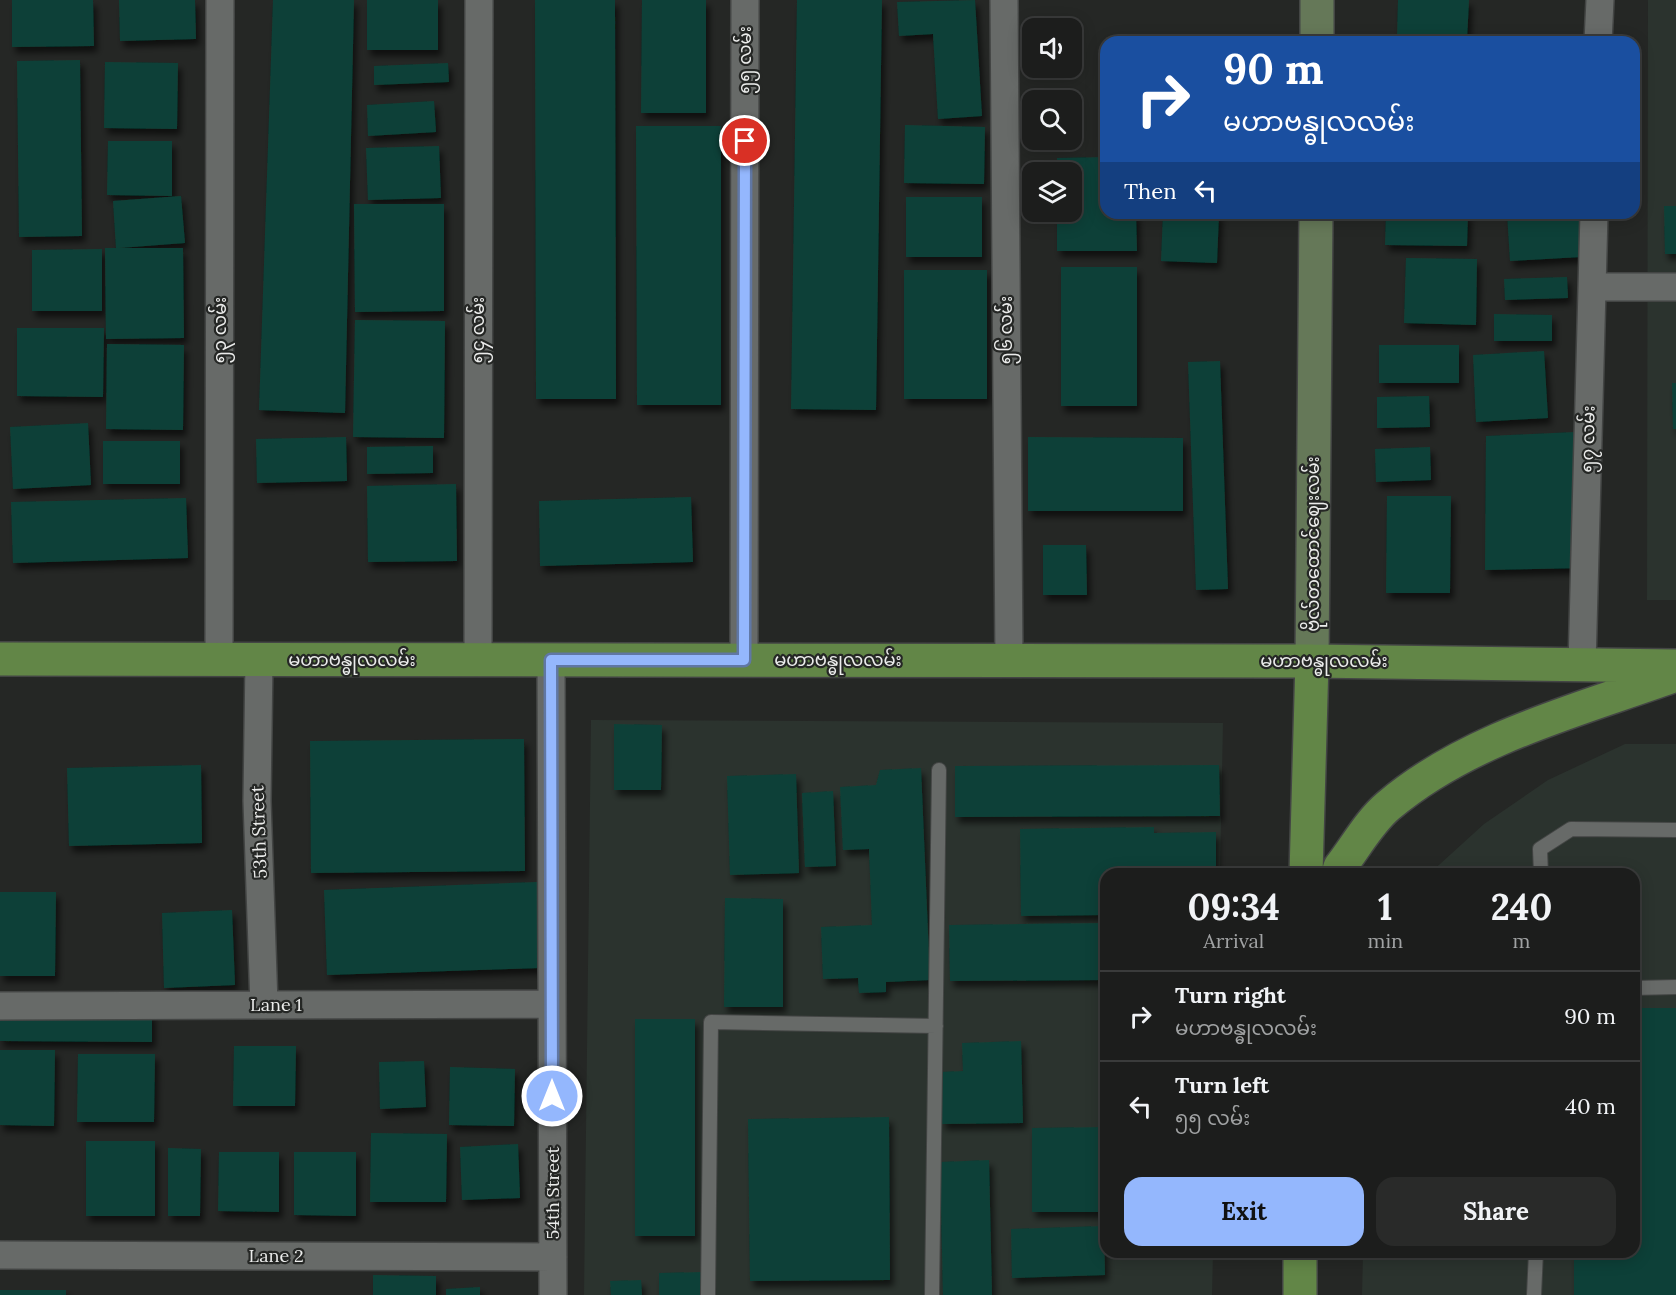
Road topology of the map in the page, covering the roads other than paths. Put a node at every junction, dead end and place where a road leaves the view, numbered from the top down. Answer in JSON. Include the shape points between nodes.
{"nodes":[{"id":1,"x":220,"y":0,"type":"edge"},
{"id":2,"x":479,"y":0,"type":"edge"},
{"id":3,"x":745,"y":0,"type":"edge"},
{"id":4,"x":1004,"y":0,"type":"edge"},
{"id":5,"x":1317,"y":0,"type":"edge"},
{"id":6,"x":1600,"y":0,"type":"edge"},
{"id":7,"x":1317,"y":36,"type":"edge"},
{"id":8,"x":1599,"y":36,"type":"edge"},
{"id":9,"x":1316,"y":219,"type":"edge"},
{"id":10,"x":1594,"y":219,"type":"edge"},
{"id":11,"x":1592,"y":287,"type":"junction"},
{"id":12,"x":1676,"y":287,"type":"edge"},
{"id":13,"x":0,"y":659,"type":"edge"},
{"id":14,"x":219,"y":659,"type":"junction"},
{"id":15,"x":260,"y":660,"type":"junction"},
{"id":16,"x":478,"y":660,"type":"junction"},
{"id":17,"x":551,"y":660,"type":"junction"},
{"id":18,"x":744,"y":660,"type":"junction"},
{"id":19,"x":1009,"y":661,"type":"junction"},
{"id":20,"x":1312,"y":661,"type":"junction"},
{"id":21,"x":1582,"y":664,"type":"junction"},
{"id":22,"x":1676,"y":666,"type":"edge"},
{"id":23,"x":1676,"y":675,"type":"edge"},
{"id":24,"x":939,"y":770,"type":"dead end"},
{"id":25,"x":1676,"y":830,"type":"edge"},
{"id":26,"x":1305,"y":868,"type":"edge"},
{"id":27,"x":1340,"y":868,"type":"edge"},
{"id":28,"x":1541,"y":868,"type":"edge"},
{"id":29,"x":1640,"y":987,"type":"edge"},
{"id":30,"x":1676,"y":987,"type":"edge"},
{"id":31,"x":552,"y":1004,"type":"junction"},
{"id":32,"x":264,"y":1005,"type":"junction"},
{"id":33,"x":0,"y":1006,"type":"edge"},
{"id":34,"x":936,"y":1026,"type":"junction"},
{"id":35,"x":0,"y":1255,"type":"edge"},
{"id":36,"x":553,"y":1257,"type":"junction"},
{"id":37,"x":1300,"y":1258,"type":"edge"},
{"id":38,"x":1536,"y":1258,"type":"edge"},
{"id":39,"x":553,"y":1295,"type":"edge"},
{"id":40,"x":708,"y":1295,"type":"edge"},
{"id":41,"x":932,"y":1295,"type":"edge"},
{"id":42,"x":1300,"y":1295,"type":"edge"},
{"id":43,"x":1534,"y":1295,"type":"edge"}],
"edges":[{"from":1,"to":14,"type":"street","name":"၅၃ လမ်း"},
{"from":2,"to":16,"type":"street","name":"၅၄ လမ်း"},
{"from":3,"to":18,"type":"street","name":"၅၅ လမ်း"},
{"from":4,"to":19,"type":"street","name":"၅၆ လမ်း"},
{"from":5,"to":7,"type":"main road"},
{"from":6,"to":8,"type":"street"},
{"from":9,"to":20,"type":"main road","name":"ဗိုလ်တထောင်ဈေးလမ်း"},
{"from":10,"to":11,"type":"street","name":"၅၇ လမ်း"},
{"from":11,"to":12,"type":"street"},
{"from":11,"to":21,"type":"street","name":"၅၇ လမ်း"},
{"from":13,"to":14,"type":"main road","name":"မဟာဗန္ဓုလလမ်း"},
{"from":14,"to":15,"type":"main road","name":"မဟာဗန္ဓုလလမ်း"},
{"from":15,"to":16,"type":"main road","name":"မဟာဗန္ဓုလလမ်း"},
{"from":15,"to":32,"type":"street","name":"53th Street","via":[[257,801]]},
{"from":16,"to":17,"type":"main road","name":"မဟာဗန္ဓုလလမ်း"},
{"from":17,"to":18,"type":"main road","name":"မဟာဗန္ဓုလလမ်း"},
{"from":17,"to":31,"type":"street","name":"54th Street"},
{"from":18,"to":19,"type":"main road","name":"မဟာဗန္ဓုလလမ်း"},
{"from":19,"to":20,"type":"main road","name":"မဟာဗန္ဓုလလမ်း"},
{"from":20,"to":21,"type":"main road","name":"မဟာဗန္ဓုလလမ်း"},
{"from":20,"to":26,"type":"main road","name":"ဗိုလ်တထောင်ဈေးလမ်း"},
{"from":21,"to":22,"type":"main road","name":"မဟာဗန္ဓုလလမ်း"},
{"from":23,"to":27,"type":"main road","via":[[1514,734],[1434,771],[1386,808]]},
{"from":24,"to":34,"type":"lane"},
{"from":25,"to":28,"type":"lane","via":[[1571,829],[1540,849]]},
{"from":29,"to":30,"type":"lane"},
{"from":31,"to":32,"type":"street","name":"Lane 1"},
{"from":31,"to":36,"type":"street","name":"54th Street"},
{"from":32,"to":33,"type":"street","name":"Lane 1"},
{"from":34,"to":40,"type":"lane","via":[[711,1022]]},
{"from":34,"to":41,"type":"lane"},
{"from":35,"to":36,"type":"street","name":"Lane 2"},
{"from":36,"to":39,"type":"street","name":"54th Street"},
{"from":37,"to":42,"type":"main road"},
{"from":38,"to":43,"type":"lane"}]}
